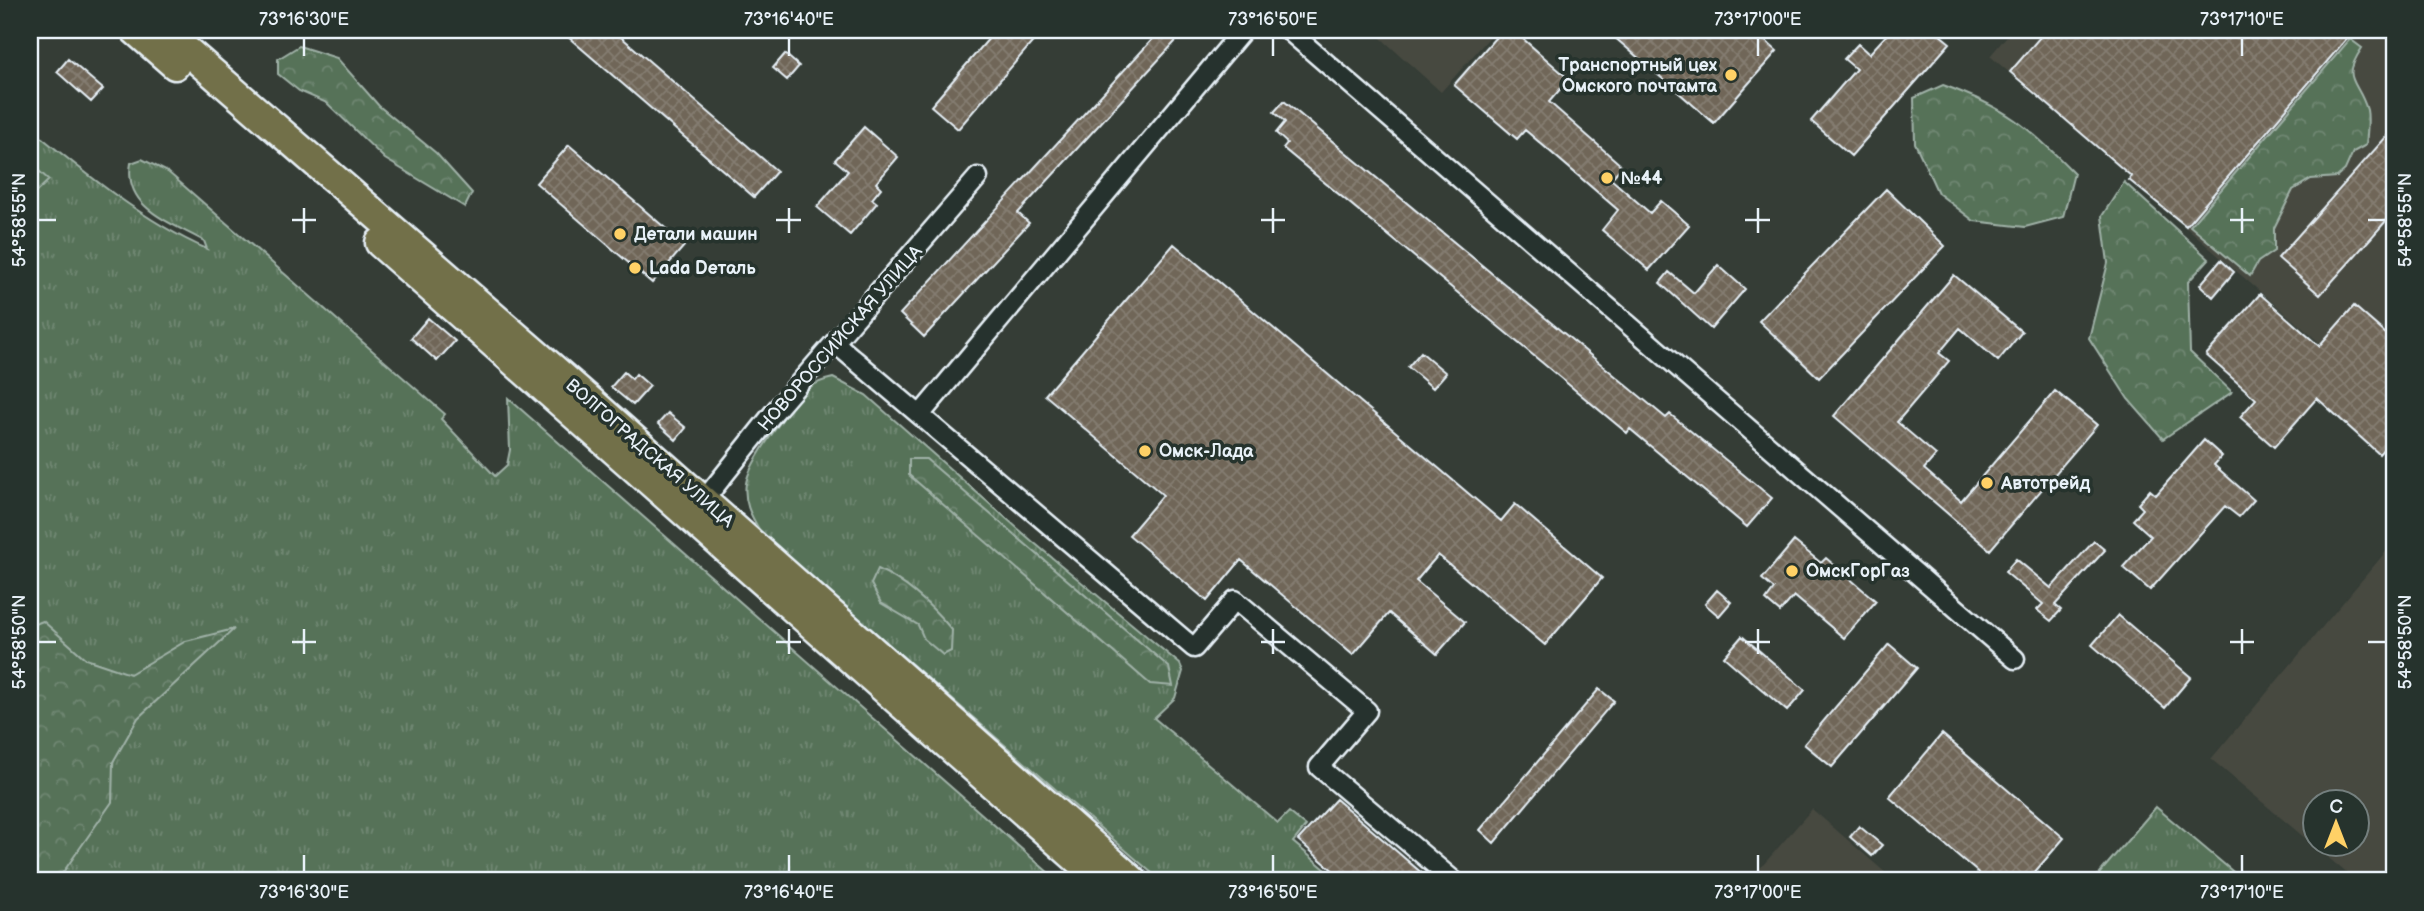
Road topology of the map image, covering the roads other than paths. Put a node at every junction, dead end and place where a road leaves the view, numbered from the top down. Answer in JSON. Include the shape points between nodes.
{"nodes":[{"id":1,"x":135,"y":30,"type":"edge"},
{"id":2,"x":163,"y":30,"type":"edge"},
{"id":3,"x":1243,"y":30,"type":"edge"},
{"id":4,"x":1288,"y":30,"type":"edge"},
{"id":5,"x":978,"y":177,"type":"dead end"},
{"id":6,"x":836,"y":344,"type":"junction"},
{"id":7,"x":920,"y":415,"type":"junction"},
{"id":8,"x":704,"y":500,"type":"junction"},
{"id":9,"x":2015,"y":659,"type":"dead end"},
{"id":10,"x":1102,"y":881,"type":"edge"},
{"id":11,"x":1133,"y":881,"type":"edge"},
{"id":12,"x":1454,"y":881,"type":"edge"}],
"edges":[{"from":1,"to":10,"type":"main road","name":"ВОЛГОГРАДСКАЯ УЛИЦА"},
{"from":2,"to":8,"type":"main road","name":"ВОЛГОГРАДСКАЯ УЛИЦА"},
{"from":3,"to":7,"type":"street"},
{"from":4,"to":9,"type":"street"},
{"from":5,"to":6,"type":"street","name":"НОВОРОССИЙСКАЯ УЛИЦА"},
{"from":6,"to":7,"type":"street"},
{"from":6,"to":8,"type":"street","name":"НОВОРОССИЙСКАЯ УЛИЦА"},
{"from":7,"to":12,"type":"street","via":[[1194,648],[1235,600],[1367,712],[1320,767]]},
{"from":8,"to":11,"type":"main road","name":"ВОЛГОГРАДСКАЯ УЛИЦА"}]}
